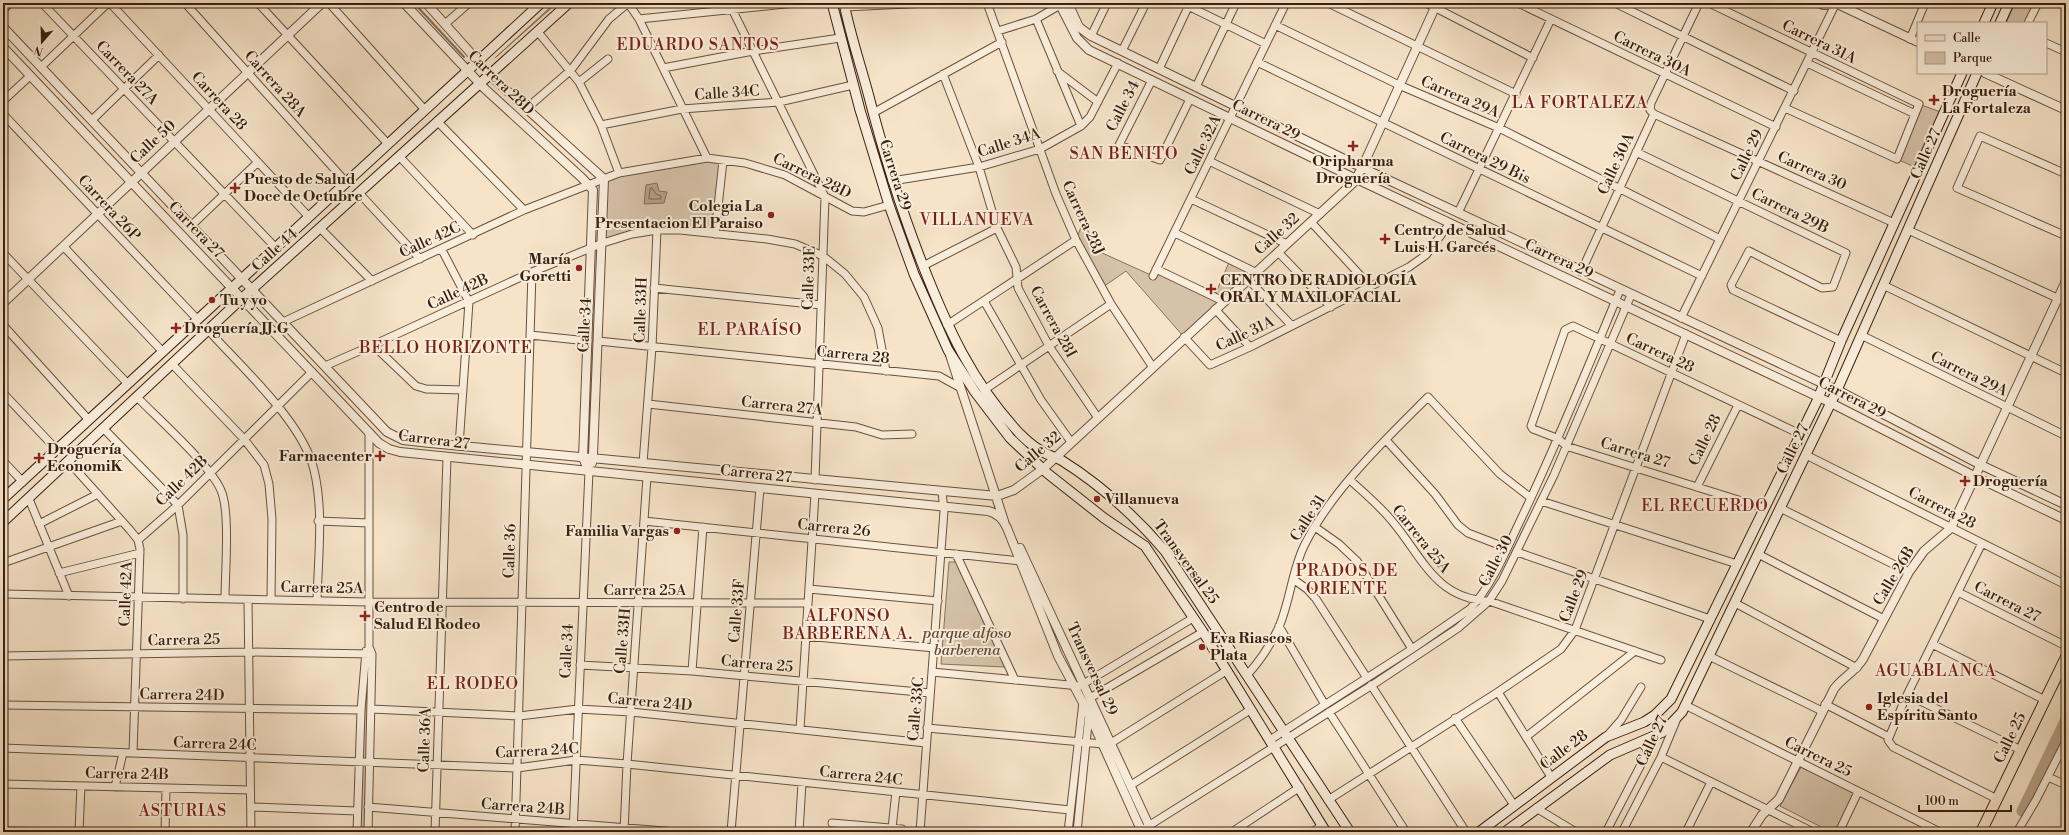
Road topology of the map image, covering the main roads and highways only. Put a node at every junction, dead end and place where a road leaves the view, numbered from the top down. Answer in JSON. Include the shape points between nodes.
{"nodes":[{"id":1,"x":540,"y":3,"type":"edge"},
{"id":2,"x":569,"y":3,"type":"edge"},
{"id":3,"x":832,"y":3,"type":"edge"},
{"id":4,"x":1993,"y":3,"type":"edge"},
{"id":5,"x":2009,"y":3,"type":"edge"},
{"id":6,"x":845,"y":5,"type":"edge"},
{"id":7,"x":1984,"y":22,"type":"edge"},
{"id":8,"x":2000,"y":22,"type":"edge"},
{"id":9,"x":1962,"y":74,"type":"edge"},
{"id":10,"x":1978,"y":74,"type":"edge"},
{"id":11,"x":958,"y":348,"type":"joint"},
{"id":12,"x":948,"y":350,"type":"joint"},
{"id":13,"x":114,"y":396,"type":"junction"},
{"id":14,"x":107,"y":403,"type":"junction"},
{"id":15,"x":126,"y":408,"type":"junction"},
{"id":16,"x":118,"y":415,"type":"junction"},
{"id":17,"x":3,"y":499,"type":"edge"},
{"id":18,"x":3,"y":522,"type":"edge"},
{"id":19,"x":1706,"y":627,"type":"junction"},
{"id":20,"x":1718,"y":638,"type":"junction"},
{"id":21,"x":2066,"y":657,"type":"edge"},
{"id":22,"x":1671,"y":699,"type":"joint"},
{"id":23,"x":1678,"y":718,"type":"joint"},
{"id":24,"x":1324,"y":828,"type":"edge"},
{"id":25,"x":1350,"y":832,"type":"edge"},
{"id":26,"x":1479,"y":832,"type":"edge"},
{"id":27,"x":1505,"y":832,"type":"edge"},
{"id":28,"x":1981,"y":832,"type":"edge"}],
"edges":[{"from":1,"to":13,"type":"main road","name":"Calle 44"},
{"from":2,"to":15,"type":"main road","name":"Calle 44","via":[[242,298]]},
{"from":3,"to":12,"type":"main road","name":"Carrera 29","via":[[853,85],[889,205],[914,274]]},
{"from":4,"to":7,"type":"main road"},
{"from":5,"to":8,"type":"main road"},
{"from":6,"to":11,"type":"main road","name":"Carrera 29","via":[[892,181],[923,266]]},
{"from":9,"to":19,"type":"main road","name":"Calle 27","via":[[1841,341],[1819,397]]},
{"from":10,"to":20,"type":"main road","name":"Calle 27","via":[[1837,390]]},
{"from":11,"to":25,"type":"main road","name":"Transversal 25","via":[[984,390],[1022,436],[1101,489],[1142,525],[1165,551]]},
{"from":12,"to":24,"type":"main road","name":"Transversal 25","via":[[975,392],[1010,438],[1104,518],[1145,546],[1203,632]]},
{"from":13,"to":14,"type":"main road","name":"Calle 44"},
{"from":13,"to":15,"type":"main road","via":[[120,406]]},
{"from":14,"to":16,"type":"main road","via":[[117,409]]},
{"from":14,"to":17,"type":"main road","name":"Calle 44"},
{"from":15,"to":16,"type":"main road","name":"Calle 44"},
{"from":16,"to":18,"type":"main road","name":"Calle 44"},
{"from":19,"to":20,"type":"main road","via":[[1710,636]]},
{"from":19,"to":22,"type":"main road","name":"Calle 27"},
{"from":20,"to":23,"type":"main road","name":"Calle 27"},
{"from":21,"to":28,"type":"main road","name":"Calle 25"},
{"from":22,"to":26,"type":"main road","name":"Calle 28","via":[[1644,722],[1606,737]]},
{"from":23,"to":27,"type":"main road","name":"Calle 28","via":[[1663,732],[1610,755]]}]}
